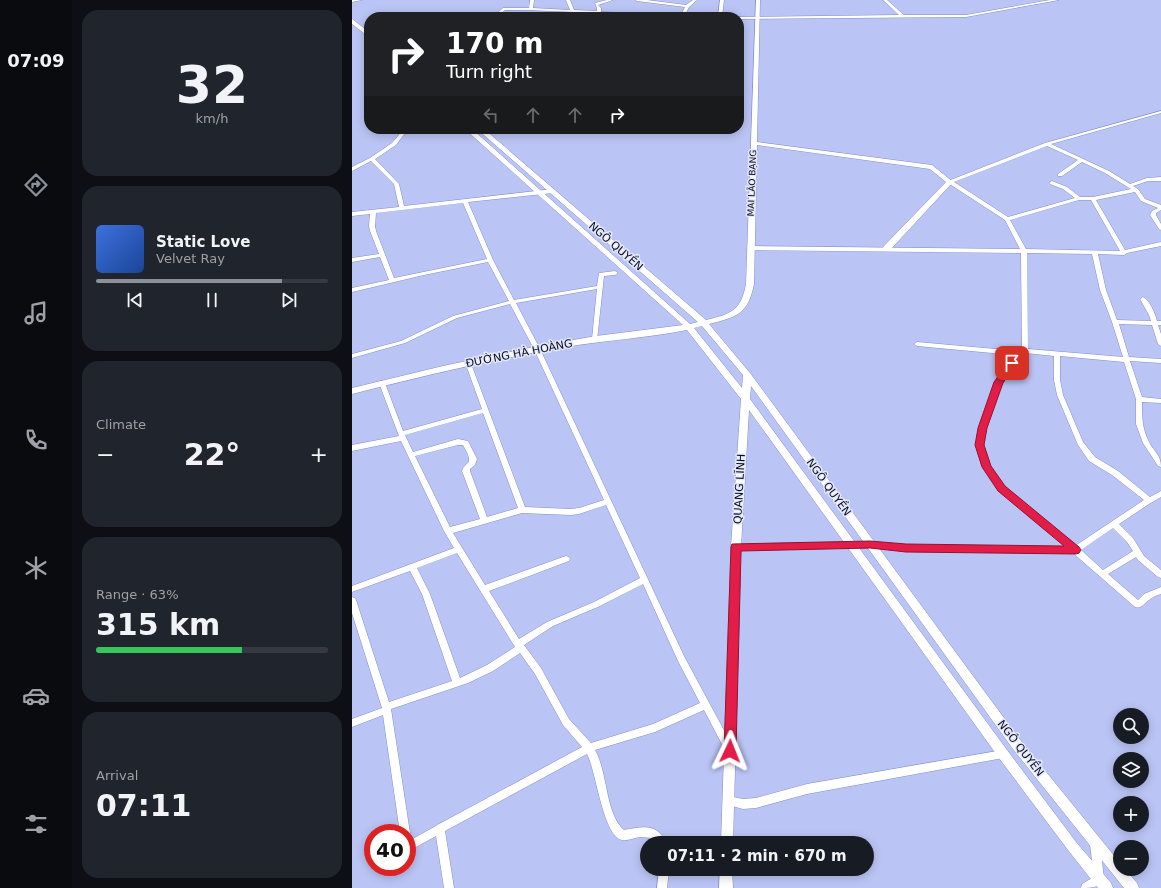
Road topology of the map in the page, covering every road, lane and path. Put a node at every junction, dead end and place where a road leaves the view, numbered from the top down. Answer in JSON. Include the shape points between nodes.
{"nodes":[{"id":1,"x":360,"y":0,"type":"edge"},
{"id":2,"x":532,"y":0,"type":"edge"},
{"id":3,"x":568,"y":0,"type":"edge"},
{"id":4,"x":611,"y":0,"type":"edge"},
{"id":5,"x":637,"y":0,"type":"edge"},
{"id":6,"x":696,"y":0,"type":"edge"},
{"id":7,"x":722,"y":0,"type":"edge"},
{"id":8,"x":758,"y":0,"type":"edge"},
{"id":9,"x":885,"y":0,"type":"edge"},
{"id":10,"x":1057,"y":0,"type":"edge"},
{"id":11,"x":352,"y":1,"type":"edge"},
{"id":12,"x":687,"y":6,"type":"junction"},
{"id":13,"x":531,"y":9,"type":"junction"},
{"id":14,"x":572,"y":11,"type":"junction"},
{"id":15,"x":500,"y":12,"type":"edge"},
{"id":16,"x":599,"y":12,"type":"joint"},
{"id":17,"x":685,"y":12,"type":"edge"},
{"id":18,"x":721,"y":12,"type":"edge"},
{"id":19,"x":902,"y":16,"type":"junction"},
{"id":20,"x":744,"y":18,"type":"edge"},
{"id":21,"x":758,"y":19,"type":"junction"},
{"id":22,"x":352,"y":21,"type":"edge"},
{"id":23,"x":352,"y":28,"type":"edge"},
{"id":24,"x":364,"y":32,"type":"edge"},
{"id":25,"x":364,"y":38,"type":"edge"},
{"id":26,"x":1161,"y":112,"type":"edge"},
{"id":27,"x":402,"y":134,"type":"edge"},
{"id":28,"x":474,"y":134,"type":"edge"},
{"id":29,"x":486,"y":134,"type":"edge"},
{"id":30,"x":753,"y":143,"type":"junction"},
{"id":31,"x":1047,"y":144,"type":"junction"},
{"id":32,"x":372,"y":159,"type":"junction"},
{"id":33,"x":1082,"y":160,"type":"junction"},
{"id":34,"x":352,"y":169,"type":"edge"},
{"id":35,"x":1060,"y":175,"type":"dead end"},
{"id":36,"x":1161,"y":179,"type":"edge"},
{"id":37,"x":950,"y":182,"type":"junction"},
{"id":38,"x":1052,"y":183,"type":"dead end"},
{"id":39,"x":1130,"y":186,"type":"junction"},
{"id":40,"x":553,"y":190,"type":"junction"},
{"id":41,"x":1136,"y":190,"type":"junction"},
{"id":42,"x":540,"y":193,"type":"junction"},
{"id":43,"x":1079,"y":198,"type":"junction"},
{"id":44,"x":1093,"y":199,"type":"junction"},
{"id":45,"x":465,"y":202,"type":"junction"},
{"id":46,"x":1161,"y":207,"type":"edge"},
{"id":47,"x":402,"y":209,"type":"junction"},
{"id":48,"x":373,"y":212,"type":"junction"},
{"id":49,"x":352,"y":214,"type":"edge"},
{"id":50,"x":1007,"y":219,"type":"junction"},
{"id":51,"x":1161,"y":228,"type":"edge"},
{"id":52,"x":1161,"y":244,"type":"edge"},
{"id":53,"x":750,"y":248,"type":"junction"},
{"id":54,"x":887,"y":248,"type":"junction"},
{"id":55,"x":1024,"y":251,"type":"junction"},
{"id":56,"x":1095,"y":253,"type":"junction"},
{"id":57,"x":1124,"y":253,"type":"junction"},
{"id":58,"x":382,"y":255,"type":"junction"},
{"id":59,"x":352,"y":260,"type":"edge"},
{"id":60,"x":490,"y":260,"type":"junction"},
{"id":61,"x":616,"y":273,"type":"dead end"},
{"id":62,"x":392,"y":280,"type":"junction"},
{"id":63,"x":599,"y":287,"type":"junction"},
{"id":64,"x":352,"y":290,"type":"edge"},
{"id":65,"x":1143,"y":299,"type":"dead end"},
{"id":66,"x":512,"y":302,"type":"junction"},
{"id":67,"x":1115,"y":322,"type":"junction"},
{"id":68,"x":704,"y":323,"type":"junction"},
{"id":69,"x":1157,"y":323,"type":"edge"},
{"id":70,"x":688,"y":326,"type":"junction"},
{"id":71,"x":595,"y":339,"type":"junction"},
{"id":72,"x":917,"y":344,"type":"dead end"},
{"id":73,"x":1161,"y":344,"type":"edge"},
{"id":74,"x":537,"y":349,"type":"junction"},
{"id":75,"x":1022,"y":352,"type":"junction"},
{"id":76,"x":1057,"y":354,"type":"junction"},
{"id":77,"x":352,"y":356,"type":"edge"},
{"id":78,"x":1128,"y":360,"type":"junction"},
{"id":79,"x":1161,"y":361,"type":"edge"},
{"id":80,"x":468,"y":362,"type":"junction"},
{"id":81,"x":747,"y":375,"type":"junction"},
{"id":82,"x":382,"y":383,"type":"junction"},
{"id":83,"x":352,"y":391,"type":"edge"},
{"id":84,"x":744,"y":397,"type":"junction"},
{"id":85,"x":1139,"y":399,"type":"junction"},
{"id":86,"x":1161,"y":401,"type":"edge"},
{"id":87,"x":486,"y":410,"type":"junction"},
{"id":88,"x":402,"y":436,"type":"junction"},
{"id":89,"x":352,"y":448,"type":"edge"},
{"id":90,"x":412,"y":455,"type":"junction"},
{"id":91,"x":1161,"y":464,"type":"edge"},
{"id":92,"x":1161,"y":494,"type":"edge"},
{"id":93,"x":1149,"y":500,"type":"junction"},
{"id":94,"x":608,"y":501,"type":"junction"},
{"id":95,"x":522,"y":510,"type":"junction"},
{"id":96,"x":485,"y":521,"type":"junction"},
{"id":97,"x":1114,"y":524,"type":"junction"},
{"id":98,"x":448,"y":531,"type":"junction"},
{"id":99,"x":870,"y":544,"type":"junction"},
{"id":100,"x":854,"y":546,"type":"junction"},
{"id":101,"x":736,"y":547,"type":"junction"},
{"id":102,"x":459,"y":549,"type":"junction"},
{"id":103,"x":1076,"y":550,"type":"junction"},
{"id":104,"x":1137,"y":552,"type":"junction"},
{"id":105,"x":566,"y":559,"type":"dead end"},
{"id":106,"x":412,"y":567,"type":"junction"},
{"id":107,"x":1102,"y":574,"type":"junction"},
{"id":108,"x":1161,"y":575,"type":"edge"},
{"id":109,"x":644,"y":580,"type":"junction"},
{"id":110,"x":352,"y":589,"type":"edge"},
{"id":111,"x":484,"y":589,"type":"junction"},
{"id":112,"x":1161,"y":590,"type":"edge"},
{"id":113,"x":352,"y":600,"type":"edge"},
{"id":114,"x":520,"y":646,"type":"junction"},
{"id":115,"x":457,"y":683,"type":"junction"},
{"id":116,"x":705,"y":705,"type":"junction"},
{"id":117,"x":387,"y":708,"type":"junction"},
{"id":118,"x":352,"y":723,"type":"edge"},
{"id":119,"x":589,"y":748,"type":"junction"},
{"id":120,"x":730,"y":751,"type":"junction"},
{"id":121,"x":1003,"y":754,"type":"junction"},
{"id":122,"x":728,"y":801,"type":"junction"},
{"id":123,"x":404,"y":824,"type":"edge"},
{"id":124,"x":440,"y":828,"type":"junction"},
{"id":125,"x":656,"y":836,"type":"edge"},
{"id":126,"x":727,"y":836,"type":"edge"},
{"id":127,"x":416,"y":842,"type":"edge"},
{"id":128,"x":1095,"y":842,"type":"junction"},
{"id":129,"x":663,"y":876,"type":"edge"},
{"id":130,"x":726,"y":876,"type":"edge"},
{"id":131,"x":1099,"y":879,"type":"junction"},
{"id":132,"x":449,"y":888,"type":"edge"},
{"id":133,"x":662,"y":888,"type":"edge"},
{"id":134,"x":726,"y":888,"type":"edge"},
{"id":135,"x":1086,"y":888,"type":"edge"},
{"id":136,"x":1106,"y":888,"type":"edge"},
{"id":137,"x":1132,"y":888,"type":"edge"}],
"edges":[{"from":1,"to":11,"type":"street"},
{"from":2,"to":13,"type":"street"},
{"from":3,"to":14,"type":"street"},
{"from":4,"to":16,"type":"street","via":[[596,4]]},
{"from":5,"to":12,"type":"street"},
{"from":6,"to":12,"type":"street"},
{"from":7,"to":18,"type":"street"},
{"from":8,"to":21,"type":"main road","name":"MAI LÃO BẠNG"},
{"from":9,"to":19,"type":"street"},
{"from":10,"to":19,"type":"street","via":[[966,16]]},
{"from":12,"to":17,"type":"street"},
{"from":13,"to":14,"type":"street"},
{"from":13,"to":15,"type":"street","via":[[504,8]]},
{"from":14,"to":16,"type":"street"},
{"from":19,"to":21,"type":"street"},
{"from":20,"to":21,"type":"street"},
{"from":21,"to":30,"type":"main road","name":"MAI LÃO BẠNG"},
{"from":22,"to":24,"type":"main road"},
{"from":23,"to":25,"type":"main road"},
{"from":26,"to":31,"type":"street"},
{"from":27,"to":32,"type":"street","via":[[394,144]]},
{"from":28,"to":42,"type":"main road","name":"NGÔ QUYỀN"},
{"from":29,"to":40,"type":"main road","name":"NGÔ QUYỀN"},
{"from":30,"to":37,"type":"main road","via":[[932,167]]},
{"from":30,"to":53,"type":"main road","name":"MAI LÃO BẠNG"},
{"from":31,"to":33,"type":"street"},
{"from":31,"to":37,"type":"street"},
{"from":32,"to":34,"type":"street"},
{"from":32,"to":47,"type":"street","via":[[396,184]]},
{"from":33,"to":35,"type":"street"},
{"from":33,"to":39,"type":"street"},
{"from":36,"to":39,"type":"street","via":[[1147,180]]},
{"from":37,"to":50,"type":"street"},
{"from":37,"to":54,"type":"main road"},
{"from":38,"to":43,"type":"street"},
{"from":39,"to":41,"type":"street"},
{"from":40,"to":42,"type":"street"},
{"from":40,"to":68,"type":"main road","name":"NGÔ QUYỀN"},
{"from":41,"to":44,"type":"street"},
{"from":41,"to":46,"type":"street","via":[[1143,200]]},
{"from":42,"to":45,"type":"street"},
{"from":42,"to":70,"type":"main road","name":"NGÔ QUYỀN"},
{"from":43,"to":44,"type":"street"},
{"from":43,"to":50,"type":"street"},
{"from":44,"to":57,"type":"street"},
{"from":45,"to":47,"type":"street"},
{"from":45,"to":60,"type":"street"},
{"from":46,"to":51,"type":"street","via":[[1153,215]]},
{"from":47,"to":48,"type":"street"},
{"from":48,"to":49,"type":"street"},
{"from":48,"to":58,"type":"street","via":[[372,226]]},
{"from":50,"to":55,"type":"street"},
{"from":52,"to":57,"type":"street"},
{"from":53,"to":54,"type":"street"},
{"from":53,"to":68,"type":"main road","name":"MAI LÃO BẠNG","via":[[750,284],[747,301],[738,311]]},
{"from":54,"to":55,"type":"street"},
{"from":55,"to":56,"type":"street"},
{"from":55,"to":75,"type":"street"},
{"from":56,"to":57,"type":"street"},
{"from":56,"to":67,"type":"street","via":[[1103,290]]},
{"from":58,"to":59,"type":"street"},
{"from":58,"to":62,"type":"street"},
{"from":60,"to":62,"type":"street"},
{"from":60,"to":66,"type":"street"},
{"from":61,"to":63,"type":"street","via":[[601,274]]},
{"from":62,"to":64,"type":"street"},
{"from":63,"to":66,"type":"street"},
{"from":63,"to":71,"type":"street"},
{"from":65,"to":69,"type":"street"},
{"from":66,"to":74,"type":"street"},
{"from":66,"to":77,"type":"street","via":[[455,317],[403,342]]},
{"from":67,"to":69,"type":"street"},
{"from":67,"to":78,"type":"street"},
{"from":68,"to":70,"type":"main road","name":"MAI LÃO BẠNG"},
{"from":68,"to":81,"type":"main road","name":"NGÔ QUYỀN"},
{"from":69,"to":73,"type":"street"},
{"from":70,"to":71,"type":"main road","name":"ĐƯỜNG HÀ HOÀNG"},
{"from":70,"to":84,"type":"main road","name":"NGÔ QUYỀN"},
{"from":71,"to":74,"type":"main road","name":"ĐƯỜNG HÀ HOÀNG"},
{"from":72,"to":75,"type":"street"},
{"from":74,"to":80,"type":"main road","name":"ĐƯỜNG HÀ HOÀNG"},
{"from":74,"to":94,"type":"street"},
{"from":75,"to":76,"type":"street"},
{"from":75,"to":103,"type":"street","via":[[999,382],[983,428],[980,445],[987,467],[1002,489]]},
{"from":76,"to":78,"type":"street"},
{"from":76,"to":93,"type":"street","via":[[1060,395],[1080,443],[1092,459],[1129,483]]},
{"from":78,"to":79,"type":"street"},
{"from":78,"to":85,"type":"street"},
{"from":80,"to":82,"type":"main road","name":"ĐƯỜNG HÀ HOÀNG"},
{"from":80,"to":87,"type":"street"},
{"from":81,"to":84,"type":"main road","name":"QUANG LĨNH"},
{"from":81,"to":99,"type":"main road","name":"NGÔ QUYỀN"},
{"from":82,"to":83,"type":"main road","name":"ĐƯỜNG HÀ HOÀNG"},
{"from":82,"to":88,"type":"street"},
{"from":84,"to":100,"type":"main road","name":"NGÔ QUYỀN"},
{"from":84,"to":101,"type":"main road","name":"QUANG LĨNH"},
{"from":85,"to":86,"type":"street"},
{"from":85,"to":91,"type":"street","via":[[1139,424],[1146,443]]},
{"from":87,"to":88,"type":"street"},
{"from":87,"to":95,"type":"street"},
{"from":88,"to":89,"type":"street"},
{"from":88,"to":90,"type":"street"},
{"from":90,"to":96,"type":"street","via":[[458,442],[466,443],[473,459],[466,471]]},
{"from":90,"to":98,"type":"street"},
{"from":92,"to":93,"type":"street"},
{"from":93,"to":97,"type":"street"},
{"from":94,"to":95,"type":"street","via":[[571,512]]},
{"from":94,"to":109,"type":"street"},
{"from":95,"to":96,"type":"street"},
{"from":96,"to":98,"type":"street"},
{"from":97,"to":103,"type":"street"},
{"from":97,"to":104,"type":"street","via":[[1130,540]]},
{"from":98,"to":102,"type":"street"},
{"from":99,"to":100,"type":"street"},
{"from":99,"to":103,"type":"street","via":[[906,548]]},
{"from":99,"to":128,"type":"main road","name":"NGÔ QUYỀN","via":[[1017,745]]},
{"from":100,"to":101,"type":"street"},
{"from":100,"to":121,"type":"main road","name":"NGÔ QUYỀN"},
{"from":101,"to":120,"type":"main road","name":"QUANG LĨNH"},
{"from":102,"to":106,"type":"street"},
{"from":102,"to":111,"type":"street"},
{"from":103,"to":107,"type":"street"},
{"from":104,"to":107,"type":"street"},
{"from":104,"to":108,"type":"street"},
{"from":105,"to":111,"type":"street"},
{"from":106,"to":110,"type":"street"},
{"from":106,"to":115,"type":"street","via":[[426,594]]},
{"from":107,"to":112,"type":"street","via":[[1138,605],[1147,596]]},
{"from":109,"to":114,"type":"street","via":[[550,624]]},
{"from":109,"to":116,"type":"street"},
{"from":111,"to":114,"type":"street"},
{"from":113,"to":117,"type":"street"},
{"from":114,"to":115,"type":"street","via":[[490,668]]},
{"from":114,"to":119,"type":"street","via":[[538,671],[566,722]]},
{"from":115,"to":117,"type":"street"},
{"from":116,"to":119,"type":"street","via":[[655,728]]},
{"from":116,"to":120,"type":"street"},
{"from":117,"to":118,"type":"street"},
{"from":117,"to":123,"type":"street"},
{"from":119,"to":124,"type":"street"},
{"from":119,"to":125,"type":"street","via":[[597,759],[614,828],[622,835],[642,832]]},
{"from":120,"to":122,"type":"main road","name":"QUANG LĨNH"},
{"from":121,"to":122,"type":"street","via":[[807,789],[756,803]]},
{"from":121,"to":131,"type":"main road","name":"NGÔ QUYỀN"},
{"from":122,"to":126,"type":"main road","name":"QUANG LĨNH"},
{"from":124,"to":127,"type":"street"},
{"from":124,"to":132,"type":"street"},
{"from":128,"to":131,"type":"street"},
{"from":128,"to":137,"type":"main road","name":"NGÔ QUYỀN"},
{"from":129,"to":133,"type":"street"},
{"from":130,"to":134,"type":"main road"},
{"from":131,"to":135,"type":"street"},
{"from":131,"to":136,"type":"main road","name":"NGÔ QUYỀN"}]}
